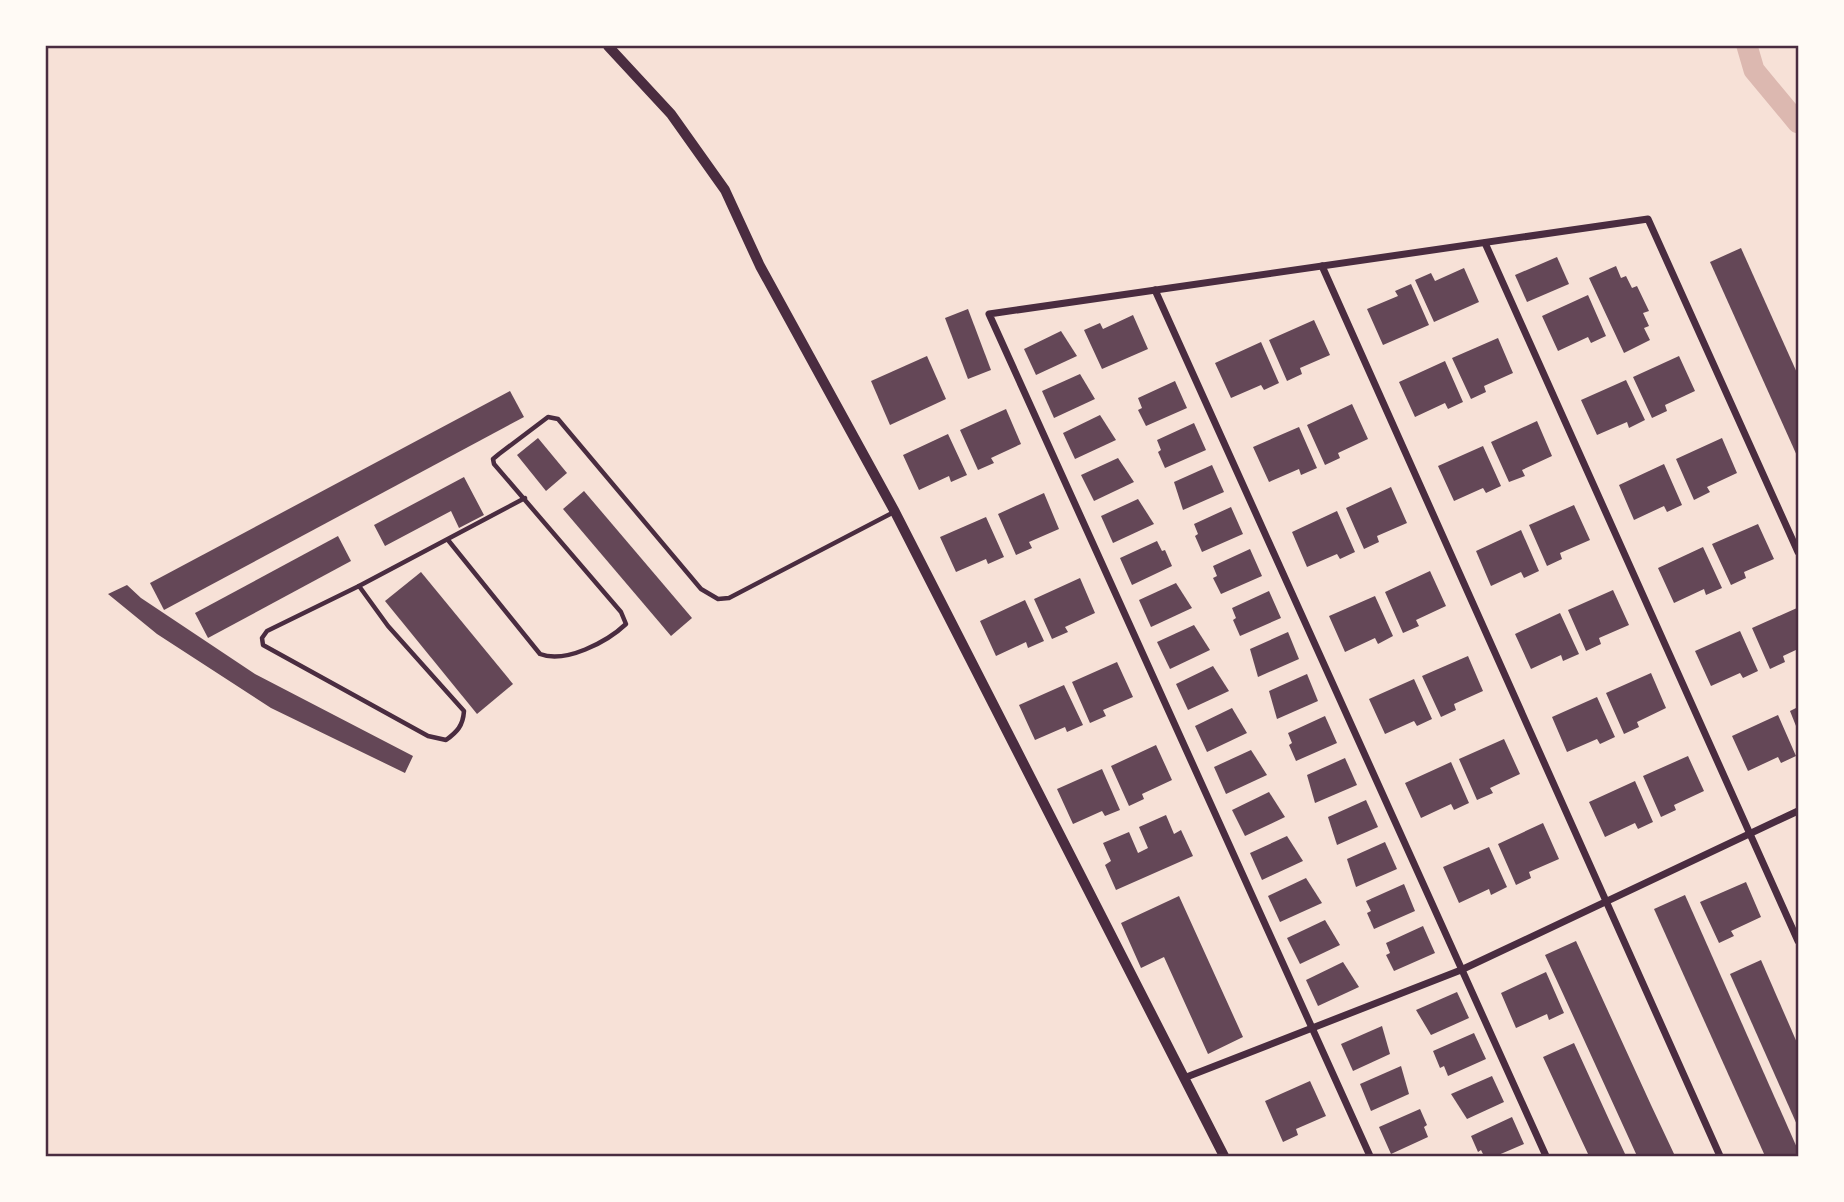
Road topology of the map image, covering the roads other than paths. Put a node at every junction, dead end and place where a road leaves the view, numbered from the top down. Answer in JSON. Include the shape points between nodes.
{"nodes":[{"id":1,"x":608,"y":46,"type":"edge"},
{"id":2,"x":1485,"y":243,"type":"junction"},
{"id":3,"x":1322,"y":266,"type":"junction"},
{"id":4,"x":1155,"y":290,"type":"junction"},
{"id":5,"x":525,"y":498,"type":"junction"},
{"id":6,"x":895,"y":512,"type":"junction"},
{"id":7,"x":448,"y":540,"type":"junction"},
{"id":8,"x":1798,"y":552,"type":"edge"},
{"id":9,"x":359,"y":586,"type":"junction"},
{"id":10,"x":1798,"y":811,"type":"edge"},
{"id":11,"x":1750,"y":833,"type":"junction"},
{"id":12,"x":1605,"y":903,"type":"junction"},
{"id":13,"x":1798,"y":941,"type":"edge"},
{"id":14,"x":1461,"y":970,"type":"junction"},
{"id":15,"x":1312,"y":1029,"type":"junction"},
{"id":16,"x":1184,"y":1078,"type":"junction"},
{"id":17,"x":1224,"y":1157,"type":"edge"},
{"id":18,"x":1370,"y":1157,"type":"edge"},
{"id":19,"x":1546,"y":1157,"type":"edge"},
{"id":20,"x":1720,"y":1157,"type":"edge"}],
"edges":[{"from":1,"to":6,"type":"street","via":[[671,114],[725,190],[760,266]]},
{"from":2,"to":3,"type":"street"},
{"from":2,"to":8,"type":"street","via":[[1648,219]]},
{"from":2,"to":11,"type":"street"},
{"from":3,"to":4,"type":"street"},
{"from":3,"to":12,"type":"street"},
{"from":4,"to":14,"type":"street"},
{"from":4,"to":15,"type":"street","via":[[989,314]]},
{"from":5,"to":6,"type":"lane","via":[[493,459],[548,417],[558,419],[701,589],[718,599],[729,598]]},
{"from":5,"to":7,"type":"lane"},
{"from":5,"to":7,"type":"lane","via":[[621,612],[625,624],[616,633],[564,657],[540,654]]},
{"from":6,"to":16,"type":"street"},
{"from":7,"to":9,"type":"lane"},
{"from":9,"to":9,"type":"lane","via":[[267,631],[262,645],[428,736],[446,740],[457,732],[464,711],[388,626]]},
{"from":10,"to":11,"type":"street"},
{"from":11,"to":12,"type":"street"},
{"from":11,"to":13,"type":"street"},
{"from":12,"to":14,"type":"street"},
{"from":12,"to":20,"type":"street"},
{"from":14,"to":15,"type":"street"},
{"from":14,"to":19,"type":"street"},
{"from":15,"to":16,"type":"street"},
{"from":15,"to":18,"type":"street"},
{"from":16,"to":17,"type":"street"}]}
